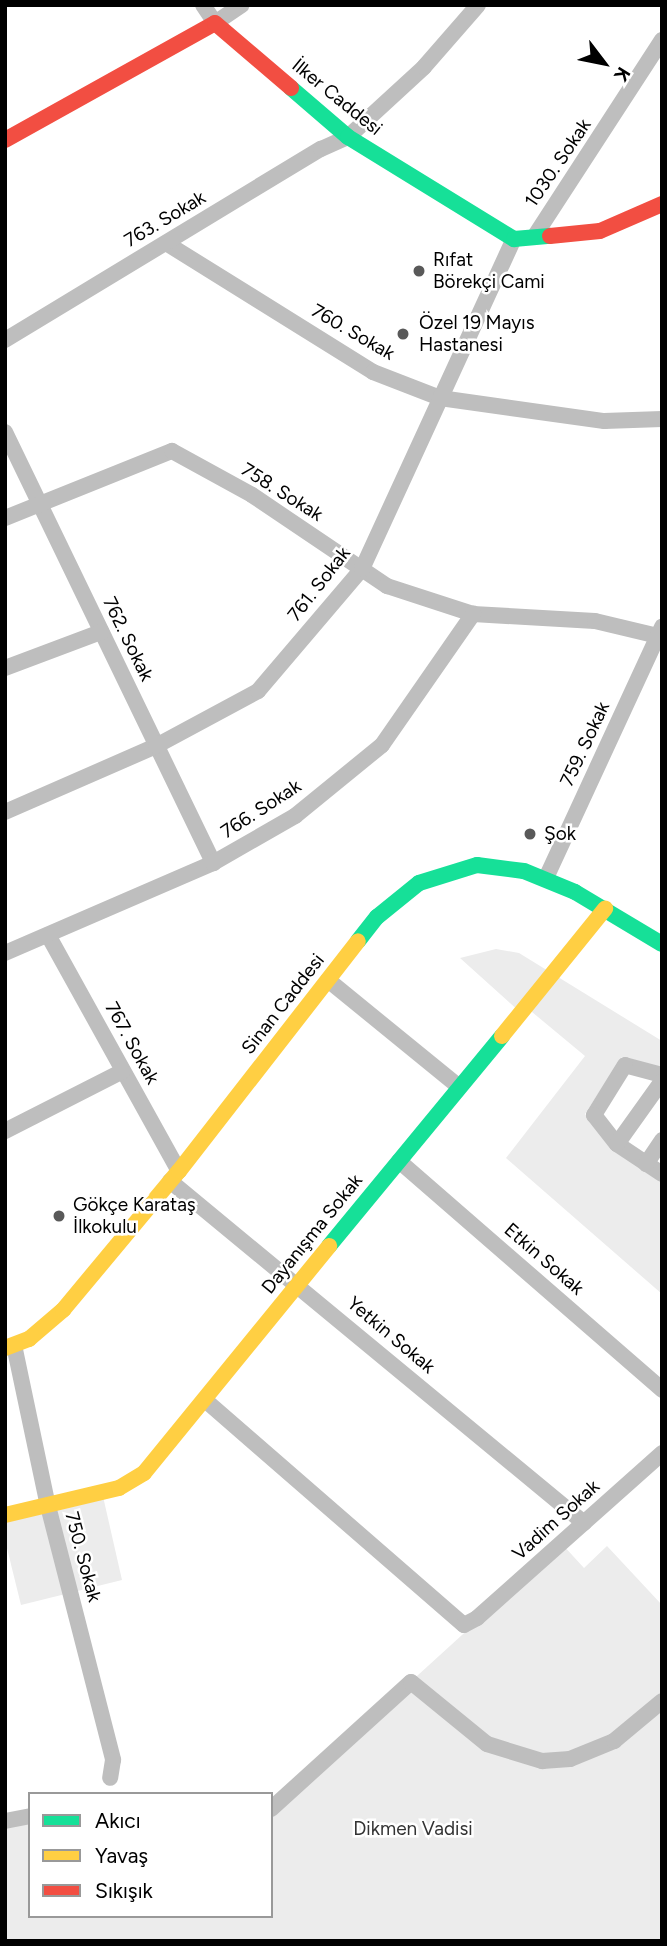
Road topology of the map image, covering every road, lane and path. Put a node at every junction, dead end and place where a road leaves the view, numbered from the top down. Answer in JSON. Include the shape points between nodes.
{"nodes":[{"id":1,"x":203,"y":5,"type":"edge"},
{"id":2,"x":242,"y":5,"type":"edge"},
{"id":3,"x":478,"y":5,"type":"edge"},
{"id":4,"x":215,"y":23,"type":"junction"},
{"id":5,"x":662,"y":40,"type":"edge"},
{"id":6,"x":348,"y":137,"type":"junction"},
{"id":7,"x":5,"y":140,"type":"edge"},
{"id":8,"x":662,"y":204,"type":"edge"},
{"id":9,"x":534,"y":237,"type":"junction"},
{"id":10,"x":513,"y":239,"type":"junction"},
{"id":11,"x":166,"y":243,"type":"junction"},
{"id":12,"x":5,"y":340,"type":"edge"},
{"id":13,"x":440,"y":398,"type":"junction"},
{"id":14,"x":662,"y":418,"type":"edge"},
{"id":15,"x":5,"y":432,"type":"edge"},
{"id":16,"x":39,"y":502,"type":"junction"},
{"id":17,"x":5,"y":518,"type":"edge"},
{"id":18,"x":362,"y":569,"type":"junction"},
{"id":19,"x":473,"y":614,"type":"junction"},
{"id":20,"x":101,"y":632,"type":"junction"},
{"id":21,"x":661,"y":633,"type":"edge"},
{"id":22,"x":5,"y":668,"type":"edge"},
{"id":23,"x":156,"y":746,"type":"junction"},
{"id":24,"x":5,"y":811,"type":"edge"},
{"id":25,"x":213,"y":863,"type":"junction"},
{"id":26,"x":546,"y":878,"type":"junction"},
{"id":27,"x":606,"y":909,"type":"junction"},
{"id":28,"x":48,"y":935,"type":"junction"},
{"id":29,"x":662,"y":944,"type":"edge"},
{"id":30,"x":5,"y":953,"type":"edge"},
{"id":31,"x":328,"y":981,"type":"junction"},
{"id":32,"x":123,"y":1071,"type":"junction"},
{"id":33,"x":662,"y":1075,"type":"edge"},
{"id":34,"x":662,"y":1081,"type":"edge"},
{"id":35,"x":459,"y":1087,"type":"junction"},
{"id":36,"x":5,"y":1131,"type":"edge"},
{"id":37,"x":662,"y":1140,"type":"edge"},
{"id":38,"x":617,"y":1144,"type":"junction"},
{"id":39,"x":399,"y":1161,"type":"junction"},
{"id":40,"x":646,"y":1164,"type":"junction"},
{"id":41,"x":662,"y":1174,"type":"edge"},
{"id":42,"x":175,"y":1176,"type":"junction"},
{"id":43,"x":298,"y":1284,"type":"junction"},
{"id":44,"x":10,"y":1346,"type":"edge"},
{"id":45,"x":662,"y":1390,"type":"edge"},
{"id":46,"x":205,"y":1401,"type":"junction"},
{"id":47,"x":662,"y":1453,"type":"edge"},
{"id":48,"x":48,"y":1506,"type":"junction"},
{"id":49,"x":5,"y":1515,"type":"edge"},
{"id":50,"x":584,"y":1523,"type":"junction"},
{"id":51,"x":662,"y":1701,"type":"edge"},
{"id":52,"x":110,"y":1779,"type":"dead end"},
{"id":53,"x":273,"y":1807,"type":"edge"},
{"id":54,"x":28,"y":1816,"type":"edge"},
{"id":55,"x":5,"y":1821,"type":"edge"}],
"edges":[{"from":1,"to":4,"type":"street"},
{"from":2,"to":4,"type":"street"},
{"from":3,"to":6,"type":"street","name":"763. Sokak","via":[[424,67]]},
{"from":4,"to":6,"type":"street","name":"İlker Caddesi"},
{"from":4,"to":7,"type":"street"},
{"from":5,"to":9,"type":"street","name":"1030. Sokak"},
{"from":6,"to":10,"type":"street","name":"İlker Caddesi"},
{"from":6,"to":11,"type":"street","name":"763. Sokak"},
{"from":8,"to":9,"type":"street","via":[[600,231]]},
{"from":9,"to":10,"type":"street"},
{"from":10,"to":13,"type":"street","name":"761. Sokak"},
{"from":11,"to":12,"type":"street","name":"763. Sokak"},
{"from":11,"to":13,"type":"street","name":"760. Sokak","via":[[373,372]]},
{"from":13,"to":14,"type":"street","name":"760. Sokak","via":[[604,421]]},
{"from":13,"to":18,"type":"street","name":"761. Sokak"},
{"from":15,"to":16,"type":"street","name":"762. Sokak"},
{"from":16,"to":17,"type":"street","name":"758. Sokak"},
{"from":16,"to":18,"type":"street","name":"758. Sokak","via":[[172,451],[252,495]]},
{"from":16,"to":20,"type":"street","name":"762. Sokak"},
{"from":18,"to":19,"type":"street","name":"758. Sokak","via":[[387,586]]},
{"from":18,"to":23,"type":"street","name":"761. Sokak","via":[[258,691]]},
{"from":19,"to":21,"type":"street","name":"758. Sokak","via":[[595,621]]},
{"from":19,"to":25,"type":"street","name":"766. Sokak","via":[[382,745],[295,816]]},
{"from":20,"to":22,"type":"street"},
{"from":20,"to":23,"type":"street","name":"762. Sokak"},
{"from":21,"to":26,"type":"street","name":"759. Sokak"},
{"from":23,"to":24,"type":"street","name":"761. Sokak"},
{"from":23,"to":25,"type":"street","name":"762. Sokak"},
{"from":25,"to":28,"type":"street","name":"766. Sokak"},
{"from":26,"to":27,"type":"street","name":"Sinan Caddesi"},
{"from":26,"to":31,"type":"street","name":"Sinan Caddesi","via":[[477,865],[419,883],[377,917]]},
{"from":27,"to":29,"type":"street","name":"Sinan Caddesi"},
{"from":27,"to":35,"type":"street","name":"Dayanışma Sokak"},
{"from":28,"to":30,"type":"street","name":"766. Sokak"},
{"from":28,"to":32,"type":"street","name":"767. Sokak"},
{"from":31,"to":35,"type":"street"},
{"from":31,"to":42,"type":"street","name":"Sinan Caddesi"},
{"from":32,"to":36,"type":"street"},
{"from":32,"to":42,"type":"street","name":"767. Sokak"},
{"from":33,"to":38,"type":"street","via":[[625,1065],[594,1115]]},
{"from":34,"to":38,"type":"street"},
{"from":35,"to":39,"type":"street","name":"Dayanışma Sokak"},
{"from":37,"to":40,"type":"street"},
{"from":38,"to":40,"type":"street"},
{"from":39,"to":43,"type":"street","name":"Dayanışma Sokak"},
{"from":39,"to":45,"type":"street","name":"Etkin Sokak"},
{"from":40,"to":41,"type":"street"},
{"from":42,"to":43,"type":"street","name":"Yetkin Sokak"},
{"from":42,"to":44,"type":"street","name":"Sinan Caddesi","via":[[63,1310],[45,1328]]},
{"from":43,"to":46,"type":"street","name":"Dayanışma Sokak"},
{"from":43,"to":50,"type":"street","name":"Yetkin Sokak"},
{"from":44,"to":48,"type":"street","name":"750. Sokak"},
{"from":46,"to":48,"type":"street","name":"Dayanışma Sokak","via":[[133,1481]]},
{"from":46,"to":50,"type":"street","name":"Vadim Sokak","via":[[457,1622],[471,1624]]},
{"from":47,"to":50,"type":"street","name":"Vadim Sokak"},
{"from":48,"to":49,"type":"street","name":"Dayanışma Sokak"},
{"from":48,"to":52,"type":"street","name":"750. Sokak","via":[[113,1760]]},
{"from":51,"to":53,"type":"street","via":[[614,1741],[570,1759],[542,1760],[486,1744],[411,1682]]},
{"from":54,"to":55,"type":"street"}]}
